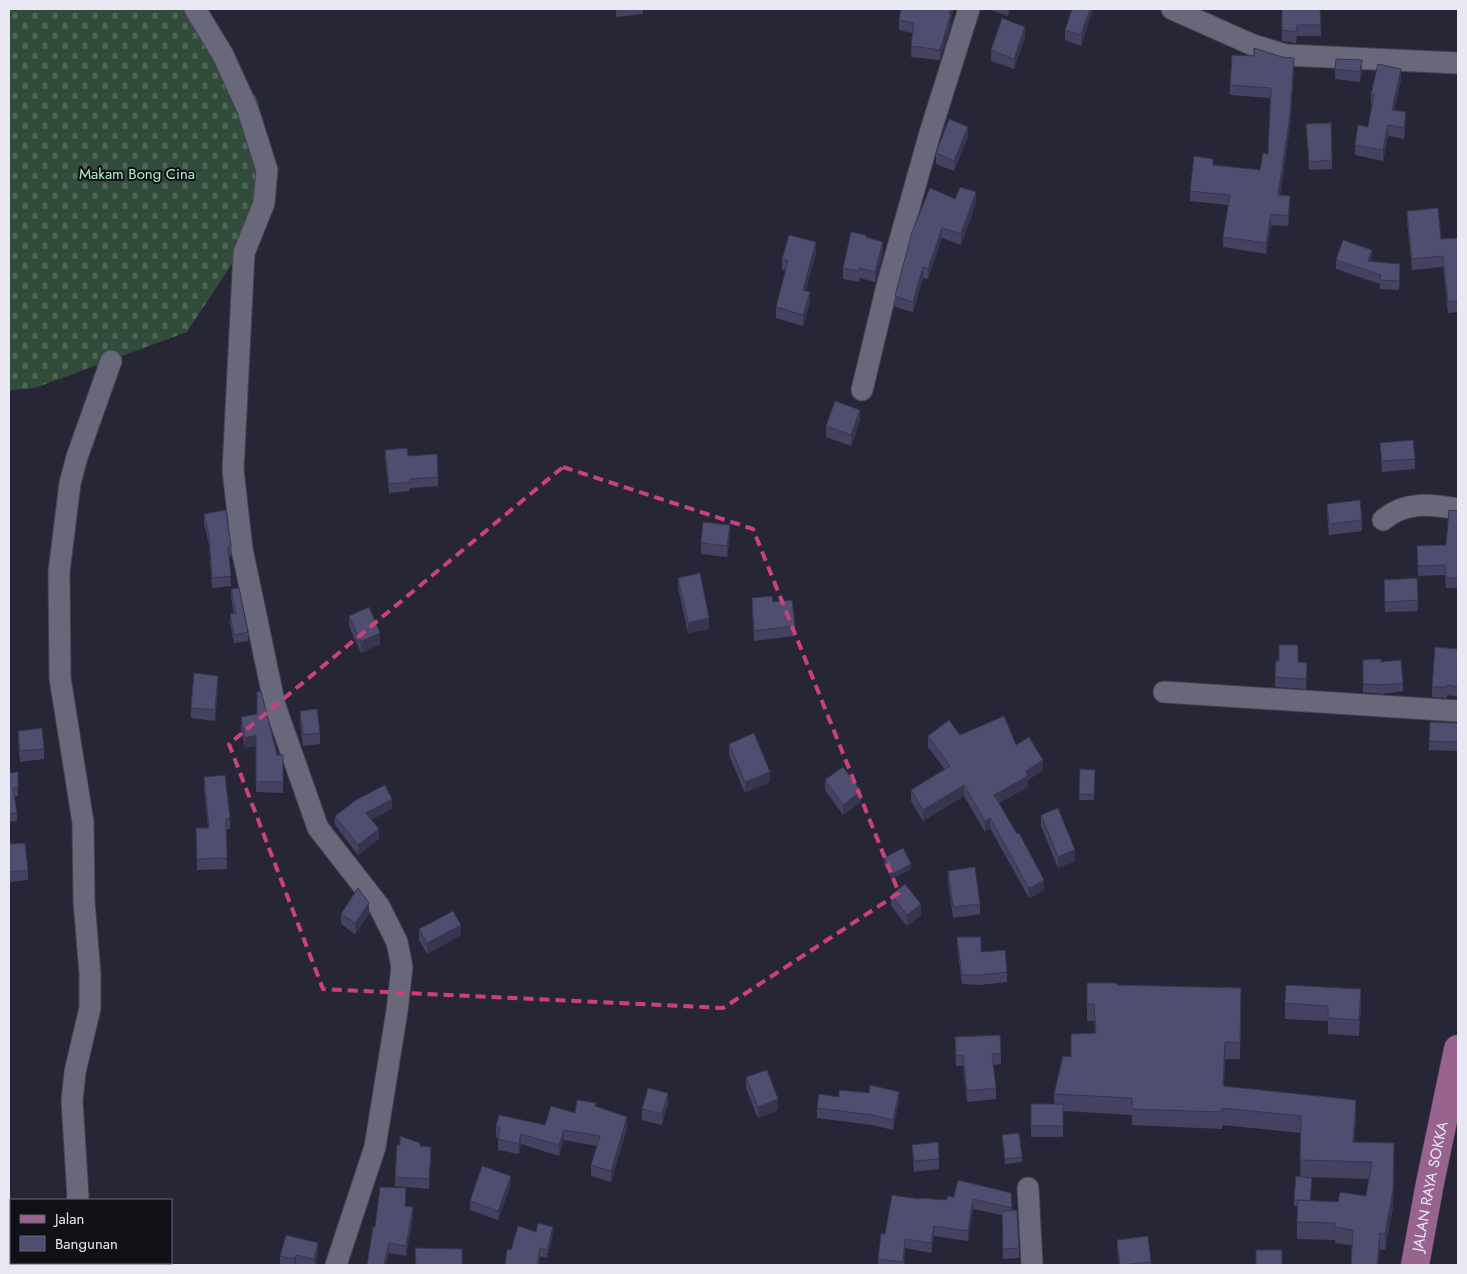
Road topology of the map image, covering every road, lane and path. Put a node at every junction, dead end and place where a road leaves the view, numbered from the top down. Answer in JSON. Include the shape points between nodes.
{"nodes":[{"id":1,"x":195,"y":9,"type":"edge"},
{"id":2,"x":969,"y":9,"type":"edge"},
{"id":3,"x":1172,"y":9,"type":"edge"},
{"id":4,"x":1458,"y":63,"type":"edge"},
{"id":5,"x":111,"y":361,"type":"dead end"},
{"id":6,"x":862,"y":390,"type":"dead end"},
{"id":7,"x":1458,"y":509,"type":"edge"},
{"id":8,"x":1382,"y":520,"type":"dead end"},
{"id":9,"x":1164,"y":692,"type":"dead end"},
{"id":10,"x":1458,"y":711,"type":"edge"},
{"id":11,"x":1458,"y":1050,"type":"edge"},
{"id":12,"x":1028,"y":1188,"type":"dead end"},
{"id":13,"x":77,"y":1199,"type":"edge"},
{"id":14,"x":336,"y":1265,"type":"edge"},
{"id":15,"x":1032,"y":1265,"type":"edge"},
{"id":16,"x":1415,"y":1265,"type":"edge"}],
"edges":[{"from":1,"to":14,"type":"street","via":[[227,63],[248,110],[266,170],[264,203],[244,253],[233,470],[242,549],[275,706],[318,828],[379,906],[396,942],[402,967],[375,1147]]},
{"from":2,"to":6,"type":"street","via":[[887,286]]},
{"from":3,"to":4,"type":"street","via":[[1254,45],[1286,55]]},
{"from":5,"to":13,"type":"street","via":[[74,466],[59,572],[60,678],[83,822],[84,901],[90,974],[90,1008],[75,1072],[72,1101]]},
{"from":7,"to":8,"type":"street","via":[[1413,505],[1393,511]]},
{"from":9,"to":10,"type":"street"},
{"from":11,"to":16,"type":"main road","name":"JALAN RAYA SOKKA"},
{"from":12,"to":15,"type":"street"}]}
